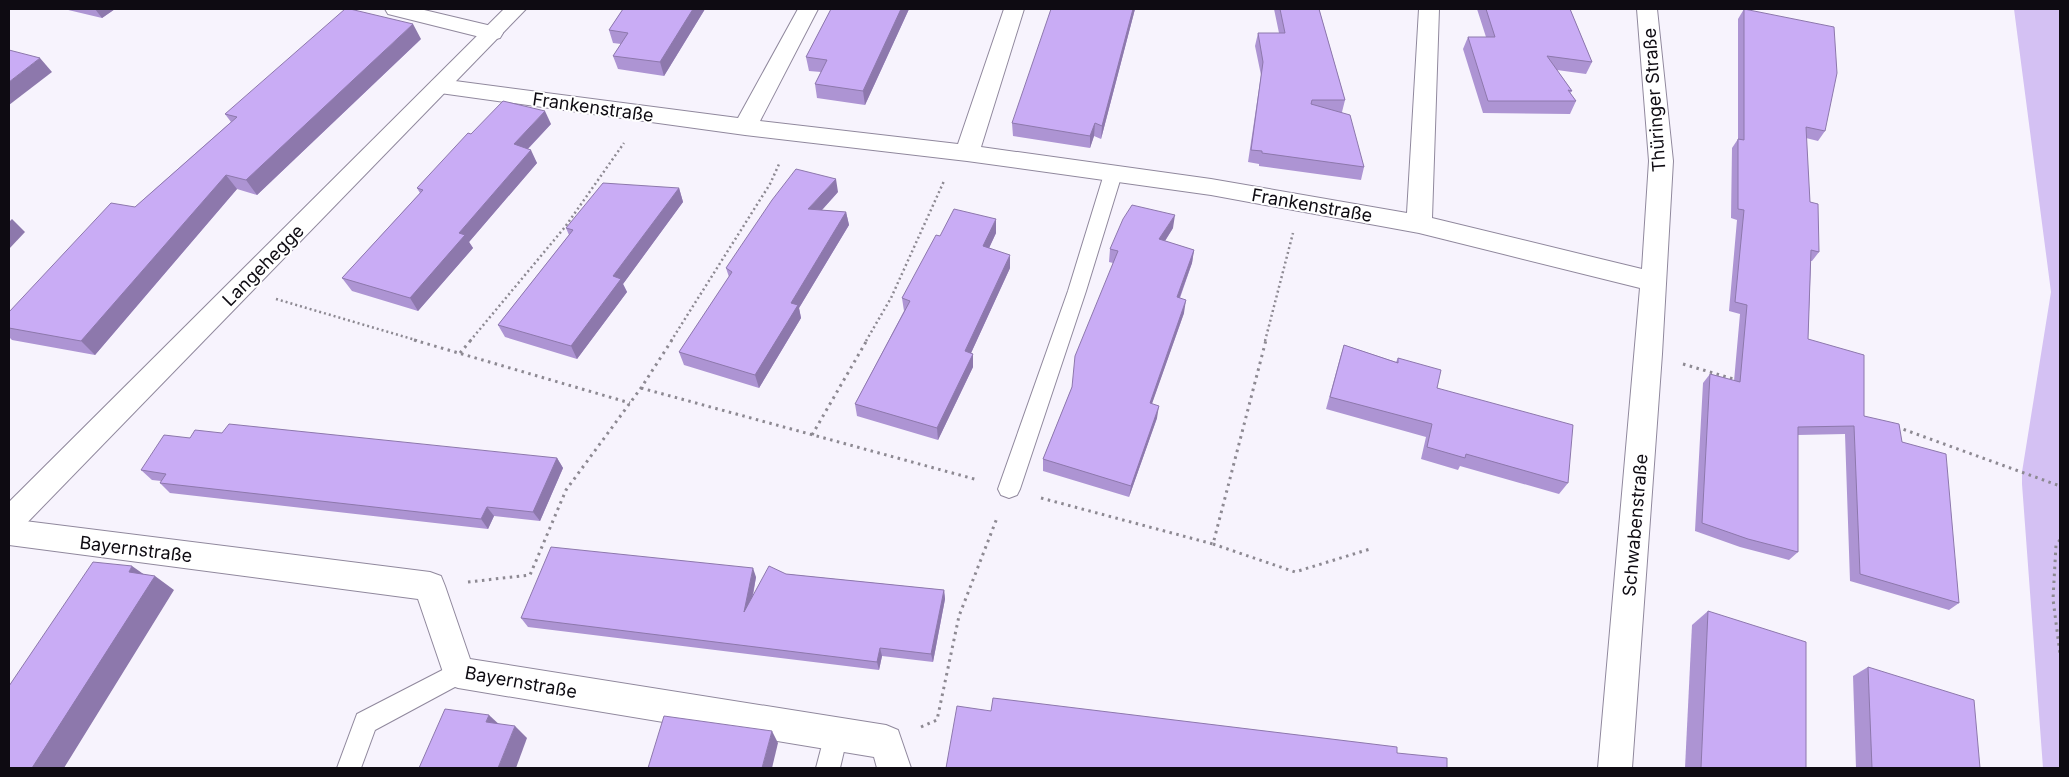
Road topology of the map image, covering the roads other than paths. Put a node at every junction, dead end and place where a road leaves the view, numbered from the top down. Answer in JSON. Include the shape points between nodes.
{"nodes":[{"id":1,"x":395,"y":9,"type":"edge"},
{"id":2,"x":516,"y":9,"type":"edge"},
{"id":3,"x":808,"y":9,"type":"edge"},
{"id":4,"x":1014,"y":9,"type":"edge"},
{"id":5,"x":1429,"y":9,"type":"edge"},
{"id":6,"x":1647,"y":9,"type":"edge"},
{"id":7,"x":492,"y":33,"type":"junction"},
{"id":8,"x":440,"y":86,"type":"junction"},
{"id":9,"x":745,"y":127,"type":"junction"},
{"id":10,"x":962,"y":152,"type":"junction"},
{"id":11,"x":1113,"y":174,"type":"junction"},
{"id":12,"x":1419,"y":224,"type":"junction"},
{"id":13,"x":1653,"y":281,"type":"junction"},
{"id":14,"x":1009,"y":489,"type":"road end"},
{"id":15,"x":9,"y":521,"type":"edge"},
{"id":16,"x":9,"y":532,"type":"edge"},
{"id":17,"x":458,"y":673,"type":"junction"},
{"id":18,"x":836,"y":734,"type":"junction"},
{"id":19,"x":890,"y":755,"type":"edge"},
{"id":20,"x":348,"y":768,"type":"edge"},
{"id":21,"x":828,"y":768,"type":"edge"},
{"id":22,"x":1614,"y":768,"type":"edge"}],
"edges":[{"from":1,"to":7,"type":"street"},
{"from":2,"to":7,"type":"street","name":"Langehegge"},
{"from":3,"to":9,"type":"street"},
{"from":4,"to":10,"type":"street"},
{"from":5,"to":12,"type":"street"},
{"from":6,"to":13,"type":"street","name":"Thüringer Straße","via":[[1661,162]]},
{"from":7,"to":8,"type":"street","name":"Langehegge"},
{"from":8,"to":9,"type":"street","name":"Frankenstraße"},
{"from":8,"to":15,"type":"street","name":"Langehegge"},
{"from":9,"to":10,"type":"street","name":"Frankenstraße"},
{"from":10,"to":11,"type":"street","name":"Frankenstraße"},
{"from":11,"to":12,"type":"street","name":"Frankenstraße","via":[[1210,187]]},
{"from":11,"to":14,"type":"lane"},
{"from":12,"to":13,"type":"street","name":"Frankenstraße"},
{"from":13,"to":22,"type":"street","name":"Schwabenstraße"},
{"from":16,"to":17,"type":"street","name":"Bayernstraße","via":[[430,586]]},
{"from":17,"to":18,"type":"street","name":"Bayernstraße"},
{"from":17,"to":20,"type":"lane","via":[[366,722]]},
{"from":18,"to":19,"type":"street","name":"Bayernstraße"},
{"from":18,"to":21,"type":"lane"}]}
